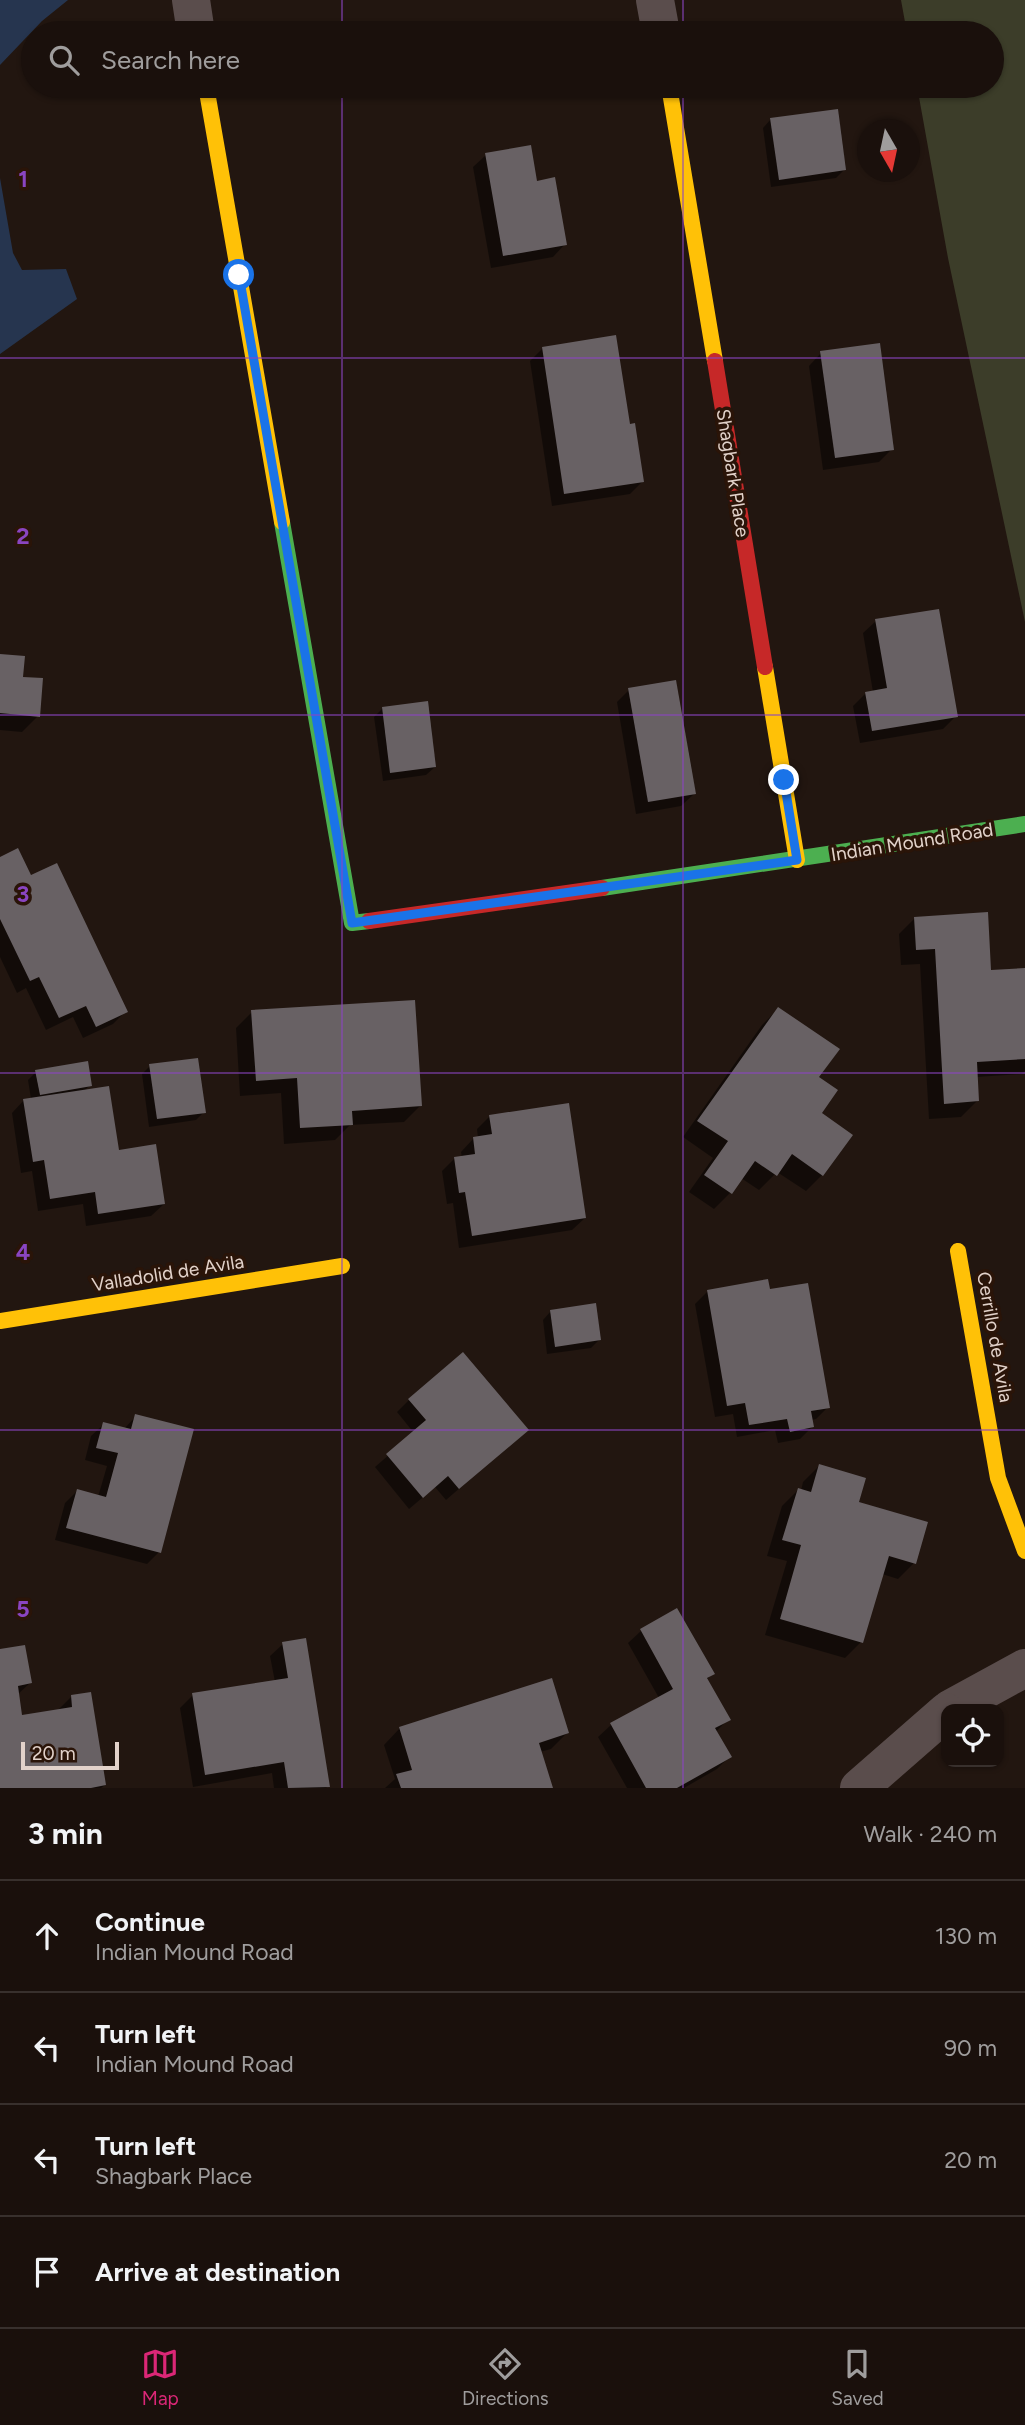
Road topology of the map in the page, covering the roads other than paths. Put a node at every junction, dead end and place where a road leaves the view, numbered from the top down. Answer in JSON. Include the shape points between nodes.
{"nodes":[{"id":1,"x":191,"y":0,"type":"edge"},
{"id":2,"x":655,"y":0,"type":"edge"},
{"id":3,"x":195,"y":21,"type":"edge"},
{"id":4,"x":659,"y":21,"type":"edge"},
{"id":5,"x":208,"y":98,"type":"edge"},
{"id":6,"x":672,"y":98,"type":"edge"},
{"id":7,"x":1025,"y":824,"type":"edge"},
{"id":8,"x":797,"y":860,"type":"junction"},
{"id":9,"x":958,"y":1251,"type":"dead end"},
{"id":10,"x":342,"y":1266,"type":"dead end"},
{"id":11,"x":0,"y":1321,"type":"edge"},
{"id":12,"x":1025,"y":1551,"type":"edge"},
{"id":13,"x":1025,"y":1668,"type":"edge"},
{"id":14,"x":961,"y":1704,"type":"edge"},
{"id":15,"x":941,"y":1717,"type":"edge"},
{"id":16,"x":859,"y":1788,"type":"edge"}],
"edges":[{"from":1,"to":3,"type":"street"},
{"from":2,"to":4,"type":"street"},
{"from":5,"to":8,"type":"street","name":"Indian Mound Road","via":[[352,923]]},
{"from":6,"to":8,"type":"street","name":"Shagbark Place"},
{"from":7,"to":8,"type":"street","name":"Indian Mound Road"},
{"from":9,"to":12,"type":"street","name":"Cerrillo de Avila","via":[[998,1478]]},
{"from":10,"to":11,"type":"street","name":"Valladolid de Avila"},
{"from":13,"to":14,"type":"street"},
{"from":15,"to":16,"type":"street"}]}
